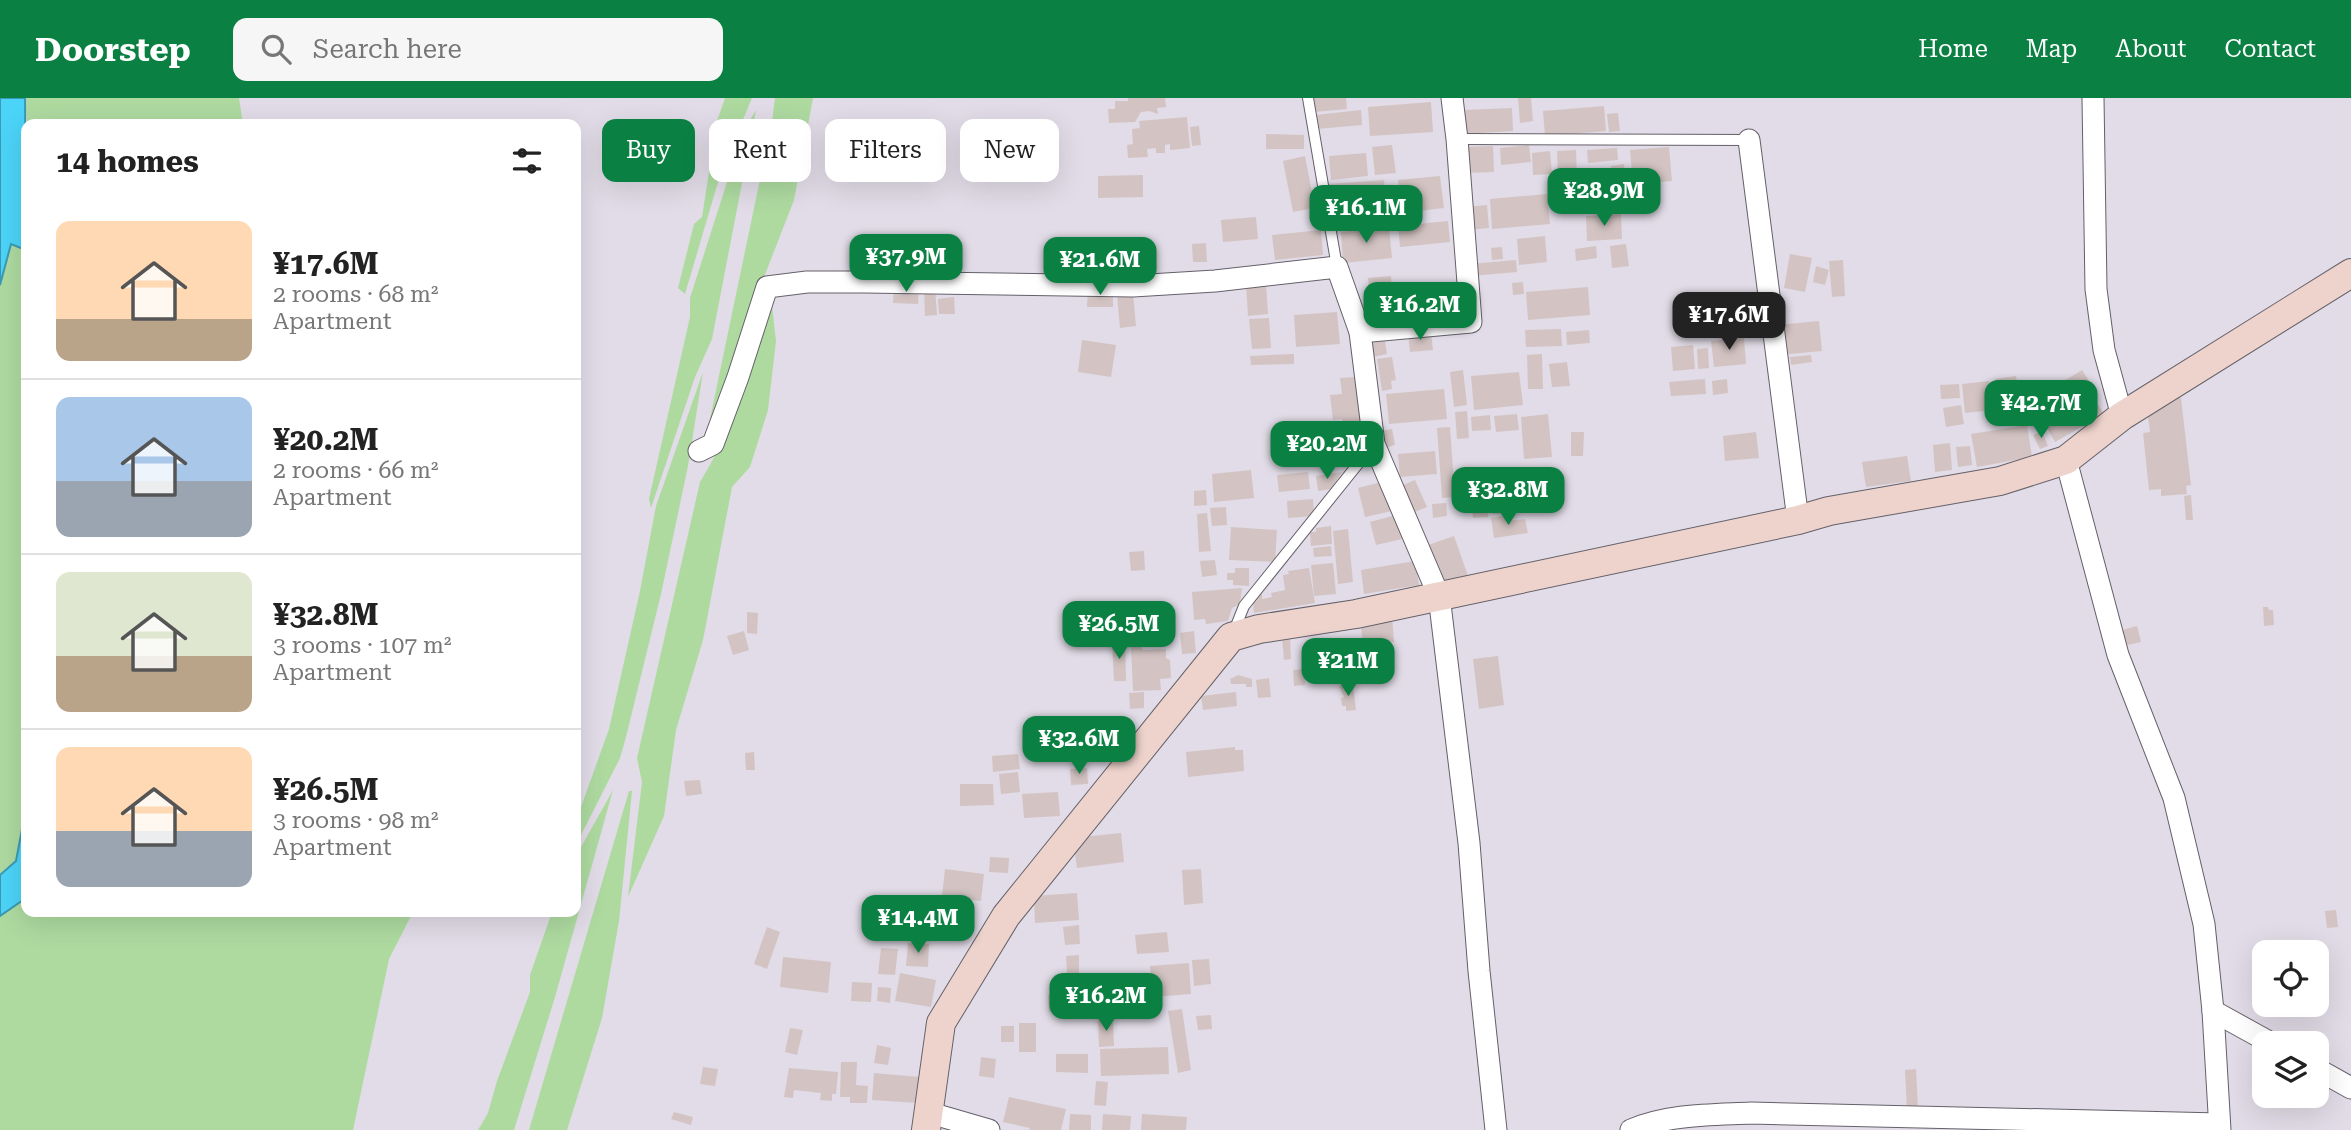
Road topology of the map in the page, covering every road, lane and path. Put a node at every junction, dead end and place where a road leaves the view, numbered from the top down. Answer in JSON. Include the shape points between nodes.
{"nodes":[{"id":1,"x":1308,"y":98,"type":"edge"},
{"id":2,"x":1452,"y":98,"type":"edge"},
{"id":3,"x":2093,"y":98,"type":"edge"},
{"id":4,"x":1457,"y":139,"type":"junction"},
{"id":5,"x":1749,"y":140,"type":"joint"},
{"id":6,"x":1337,"y":267,"type":"junction"},
{"id":7,"x":2351,"y":273,"type":"edge"},
{"id":8,"x":1360,"y":332,"type":"junction"},
{"id":9,"x":2122,"y":416,"type":"junction"},
{"id":10,"x":1374,"y":444,"type":"junction"},
{"id":11,"x":699,"y":451,"type":"dead end"},
{"id":12,"x":2066,"y":460,"type":"junction"},
{"id":13,"x":1798,"y":520,"type":"junction"},
{"id":14,"x":1439,"y":596,"type":"junction"},
{"id":15,"x":1231,"y":637,"type":"junction"},
{"id":16,"x":2213,"y":1011,"type":"junction"},
{"id":17,"x":2252,"y":1033,"type":"edge"},
{"id":18,"x":2329,"y":1076,"type":"edge"},
{"id":19,"x":2351,"y":1088,"type":"edge"},
{"id":20,"x":926,"y":1121,"type":"edge"},
{"id":21,"x":2219,"y":1127,"type":"edge"},
{"id":22,"x":989,"y":1130,"type":"edge"},
{"id":23,"x":1496,"y":1130,"type":"edge"},
{"id":24,"x":1631,"y":1130,"type":"edge"}],
"edges":[{"from":1,"to":6,"type":"lane"},
{"from":2,"to":4,"type":"street"},
{"from":3,"to":9,"type":"street","via":[[2096,289],[2104,350]]},
{"from":4,"to":5,"type":"lane"},
{"from":4,"to":8,"type":"street","via":[[1471,322]]},
{"from":5,"to":13,"type":"street"},
{"from":6,"to":8,"type":"street"},
{"from":6,"to":11,"type":"street","via":[[1133,286],[807,282],[767,287],[713,444]]},
{"from":7,"to":9,"type":"street"},
{"from":8,"to":10,"type":"street"},
{"from":9,"to":12,"type":"street"},
{"from":10,"to":14,"type":"street"},
{"from":10,"to":15,"type":"lane","via":[[1244,606]]},
{"from":12,"to":13,"type":"street","via":[[2000,481],[1829,510]]},
{"from":12,"to":16,"type":"street","via":[[2118,655],[2174,798],[2204,924]]},
{"from":13,"to":14,"type":"street"},
{"from":14,"to":15,"type":"street"},
{"from":14,"to":23,"type":"street","via":[[1469,844]]},
{"from":15,"to":20,"type":"street","via":[[1006,916],[940,1023]]},
{"from":16,"to":17,"type":"street"},
{"from":16,"to":21,"type":"street"},
{"from":18,"to":19,"type":"street"},
{"from":20,"to":22,"type":"street"},
{"from":21,"to":24,"type":"street","via":[[1751,1114],[1686,1117]]}]}
